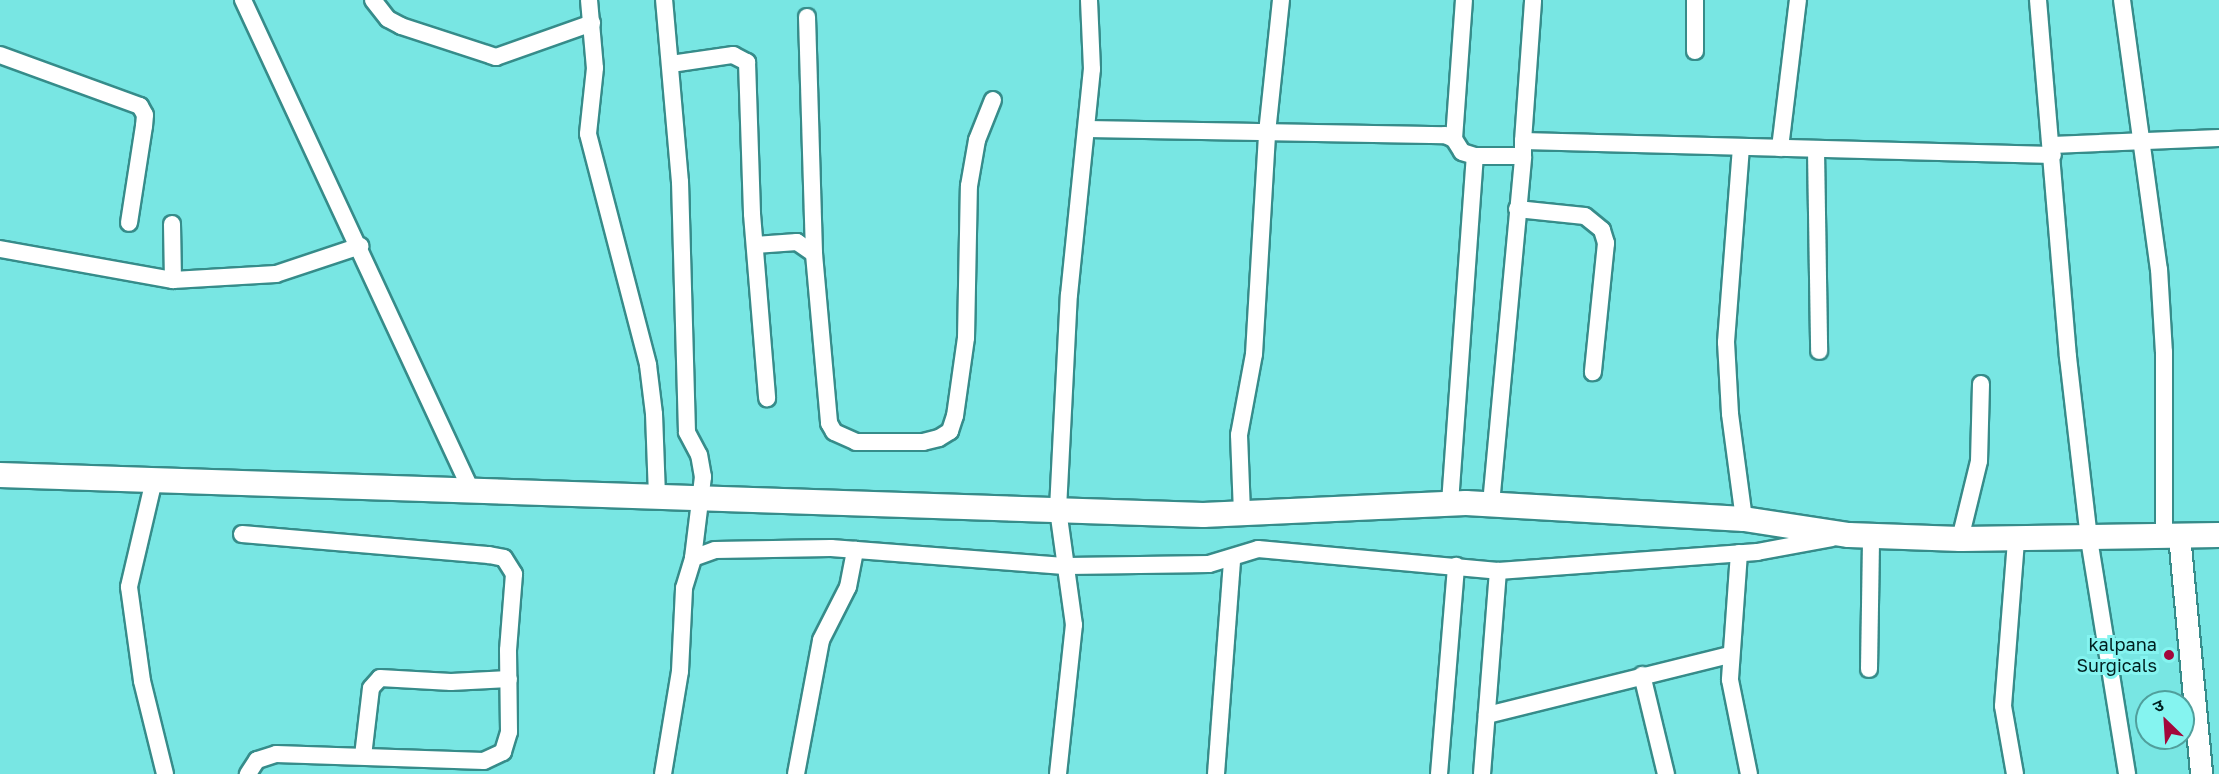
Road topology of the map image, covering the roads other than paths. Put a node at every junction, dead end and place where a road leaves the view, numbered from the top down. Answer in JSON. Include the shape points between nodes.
{"nodes":[{"id":1,"x":243,"y":0,"type":"edge"},
{"id":2,"x":373,"y":0,"type":"edge"},
{"id":3,"x":589,"y":0,"type":"edge"},
{"id":4,"x":664,"y":0,"type":"edge"},
{"id":5,"x":1089,"y":0,"type":"edge"},
{"id":6,"x":1281,"y":0,"type":"edge"},
{"id":7,"x":1464,"y":0,"type":"edge"},
{"id":8,"x":1533,"y":0,"type":"edge"},
{"id":9,"x":1695,"y":0,"type":"edge"},
{"id":10,"x":1798,"y":0,"type":"edge"},
{"id":11,"x":2038,"y":0,"type":"edge"},
{"id":12,"x":2122,"y":0,"type":"edge"},
{"id":13,"x":807,"y":17,"type":"dead end"},
{"id":14,"x":592,"y":23,"type":"junction"},
{"id":15,"x":1695,"y":51,"type":"dead end"},
{"id":16,"x":0,"y":54,"type":"edge"},
{"id":17,"x":671,"y":64,"type":"junction"},
{"id":18,"x":993,"y":100,"type":"dead end"},
{"id":19,"x":1088,"y":129,"type":"junction"},
{"id":20,"x":1267,"y":133,"type":"junction"},
{"id":21,"x":2219,"y":138,"type":"edge"},
{"id":22,"x":1454,"y":139,"type":"junction"},
{"id":23,"x":2140,"y":141,"type":"junction"},
{"id":24,"x":1742,"y":147,"type":"junction"},
{"id":25,"x":1780,"y":148,"type":"junction"},
{"id":26,"x":1523,"y":149,"type":"junction"},
{"id":27,"x":1815,"y":150,"type":"junction"},
{"id":28,"x":2052,"y":150,"type":"junction"},
{"id":29,"x":1475,"y":156,"type":"junction"},
{"id":30,"x":1518,"y":209,"type":"junction"},
{"id":31,"x":129,"y":223,"type":"dead end"},
{"id":32,"x":172,"y":224,"type":"dead end"},
{"id":33,"x":755,"y":245,"type":"junction"},
{"id":34,"x":360,"y":246,"type":"junction"},
{"id":35,"x":0,"y":249,"type":"edge"},
{"id":36,"x":814,"y":254,"type":"junction"},
{"id":37,"x":173,"y":280,"type":"junction"},
{"id":38,"x":1819,"y":351,"type":"dead end"},
{"id":39,"x":1593,"y":372,"type":"dead end"},
{"id":40,"x":1981,"y":384,"type":"dead end"},
{"id":41,"x":767,"y":398,"type":"dead end"},
{"id":42,"x":0,"y":475,"type":"edge"},
{"id":43,"x":154,"y":480,"type":"junction"},
{"id":44,"x":471,"y":490,"type":"junction"},
{"id":45,"x":657,"y":496,"type":"junction"},
{"id":46,"x":702,"y":498,"type":"junction"},
{"id":47,"x":1450,"y":503,"type":"junction"},
{"id":48,"x":1491,"y":504,"type":"junction"},
{"id":49,"x":1058,"y":509,"type":"junction"},
{"id":50,"x":1242,"y":513,"type":"junction"},
{"id":51,"x":1744,"y":519,"type":"junction"},
{"id":52,"x":242,"y":534,"type":"dead end"},
{"id":53,"x":1860,"y":535,"type":"junction"},
{"id":54,"x":2172,"y":535,"type":"junction"},
{"id":55,"x":2219,"y":535,"type":"edge"},
{"id":56,"x":1960,"y":539,"type":"junction"},
{"id":57,"x":2089,"y":539,"type":"junction"},
{"id":58,"x":2016,"y":540,"type":"junction"},
{"id":59,"x":855,"y":550,"type":"junction"},
{"id":60,"x":1739,"y":553,"type":"junction"},
{"id":61,"x":693,"y":558,"type":"junction"},
{"id":62,"x":1232,"y":559,"type":"junction"},
{"id":63,"x":1067,"y":566,"type":"junction"},
{"id":64,"x":1456,"y":566,"type":"junction"},
{"id":65,"x":1498,"y":571,"type":"junction"},
{"id":66,"x":1730,"y":655,"type":"junction"},
{"id":67,"x":1869,"y":669,"type":"dead end"},
{"id":68,"x":1642,"y":675,"type":"junction"},
{"id":69,"x":508,"y":679,"type":"junction"},
{"id":70,"x":1487,"y":715,"type":"junction"},
{"id":71,"x":363,"y":756,"type":"junction"},
{"id":72,"x":165,"y":774,"type":"edge"},
{"id":73,"x":248,"y":774,"type":"edge"},
{"id":74,"x":663,"y":774,"type":"edge"},
{"id":75,"x":796,"y":774,"type":"edge"},
{"id":76,"x":1058,"y":774,"type":"edge"},
{"id":77,"x":1216,"y":774,"type":"edge"},
{"id":78,"x":1439,"y":774,"type":"edge"},
{"id":79,"x":1482,"y":774,"type":"edge"},
{"id":80,"x":1665,"y":774,"type":"edge"},
{"id":81,"x":1749,"y":774,"type":"edge"},
{"id":82,"x":2015,"y":774,"type":"edge"},
{"id":83,"x":2127,"y":774,"type":"edge"},
{"id":84,"x":2201,"y":774,"type":"edge"}],
"edges":[{"from":1,"to":34,"type":"street"},
{"from":2,"to":14,"type":"street","via":[[388,19],[401,26],[496,57]]},
{"from":3,"to":14,"type":"street"},
{"from":4,"to":17,"type":"street"},
{"from":5,"to":19,"type":"street","via":[[1092,69]]},
{"from":6,"to":20,"type":"street"},
{"from":7,"to":22,"type":"street"},
{"from":8,"to":26,"type":"street"},
{"from":9,"to":15,"type":"street"},
{"from":10,"to":25,"type":"street"},
{"from":11,"to":28,"type":"street"},
{"from":12,"to":23,"type":"street"},
{"from":13,"to":36,"type":"street"},
{"from":14,"to":45,"type":"street","via":[[596,68],[588,134],[648,365]]},
{"from":16,"to":31,"type":"street","via":[[140,106],[145,115],[144,126]]},
{"from":17,"to":33,"type":"street","via":[[733,55],[747,62]]},
{"from":17,"to":46,"type":"street","via":[[680,182],[687,432],[702,465]]},
{"from":18,"to":36,"type":"street","via":[[977,140],[969,186],[966,338],[950,431],[923,442],[856,442],[834,432],[829,423]]},
{"from":19,"to":20,"type":"street"},
{"from":19,"to":49,"type":"street","via":[[1069,295]]},
{"from":20,"to":22,"type":"street","via":[[1445,135]]},
{"from":20,"to":50,"type":"street","via":[[1254,354],[1239,435]]},
{"from":21,"to":23,"type":"street"},
{"from":22,"to":29,"type":"street","via":[[1462,152]]},
{"from":23,"to":28,"type":"street"},
{"from":23,"to":54,"type":"street","via":[[2159,269]]},
{"from":24,"to":25,"type":"street"},
{"from":24,"to":26,"type":"street"},
{"from":24,"to":51,"type":"street","via":[[1726,342],[1730,414]]},
{"from":25,"to":27,"type":"street"},
{"from":26,"to":29,"type":"street"},
{"from":26,"to":30,"type":"street"},
{"from":27,"to":28,"type":"street"},
{"from":27,"to":38,"type":"street"},
{"from":28,"to":57,"type":"street","via":[[2068,357]]},
{"from":29,"to":47,"type":"street"},
{"from":30,"to":39,"type":"street","via":[[1585,216],[1602,230],[1606,243]]},
{"from":30,"to":48,"type":"street"},
{"from":32,"to":37,"type":"street"},
{"from":33,"to":36,"type":"street","via":[[797,242]]},
{"from":33,"to":41,"type":"street"},
{"from":34,"to":37,"type":"street","via":[[276,274]]},
{"from":34,"to":44,"type":"street"},
{"from":35,"to":37,"type":"street"},
{"from":40,"to":56,"type":"street","via":[[1979,461]]},
{"from":42,"to":43,"type":"main road"},
{"from":43,"to":44,"type":"main road"},
{"from":43,"to":72,"type":"street","via":[[130,576],[129,600],[142,681]]},
{"from":44,"to":45,"type":"main road"},
{"from":45,"to":46,"type":"main road"},
{"from":46,"to":49,"type":"main road"},
{"from":46,"to":61,"type":"street"},
{"from":47,"to":48,"type":"main road"},
{"from":47,"to":50,"type":"main road"},
{"from":48,"to":51,"type":"main road"},
{"from":49,"to":50,"type":"main road"},
{"from":49,"to":63,"type":"street"},
{"from":51,"to":53,"type":"main road"},
{"from":52,"to":69,"type":"street","via":[[504,558],[514,574]]},
{"from":53,"to":56,"type":"main road"},
{"from":53,"to":60,"type":"street"},
{"from":53,"to":67,"type":"street"},
{"from":54,"to":55,"type":"main road"},
{"from":54,"to":57,"type":"main road"},
{"from":54,"to":84,"type":"street"},
{"from":56,"to":58,"type":"main road"},
{"from":57,"to":58,"type":"main road"},
{"from":57,"to":83,"type":"street"},
{"from":58,"to":82,"type":"street","via":[[2003,706]]},
{"from":59,"to":61,"type":"street","via":[[715,550]]},
{"from":59,"to":63,"type":"street"},
{"from":59,"to":75,"type":"street","via":[[848,587],[821,640]]},
{"from":60,"to":65,"type":"street"},
{"from":60,"to":66,"type":"street"},
{"from":61,"to":74,"type":"street","via":[[684,588],[680,671]]},
{"from":62,"to":63,"type":"street","via":[[1209,564]]},
{"from":62,"to":64,"type":"street","via":[[1246,551],[1269,549]]},
{"from":62,"to":77,"type":"street"},
{"from":63,"to":76,"type":"street","via":[[1073,634]]},
{"from":64,"to":65,"type":"street"},
{"from":64,"to":78,"type":"street"},
{"from":65,"to":70,"type":"street"},
{"from":66,"to":68,"type":"street"},
{"from":66,"to":81,"type":"street","via":[[1730,680]]},
{"from":68,"to":70,"type":"street"},
{"from":68,"to":80,"type":"street"},
{"from":69,"to":71,"type":"street","via":[[451,682],[380,678],[371,687]]},
{"from":69,"to":71,"type":"street","via":[[508,743],[494,759]]},
{"from":70,"to":79,"type":"street"},
{"from":71,"to":73,"type":"street","via":[[276,754],[257,760]]}]}
